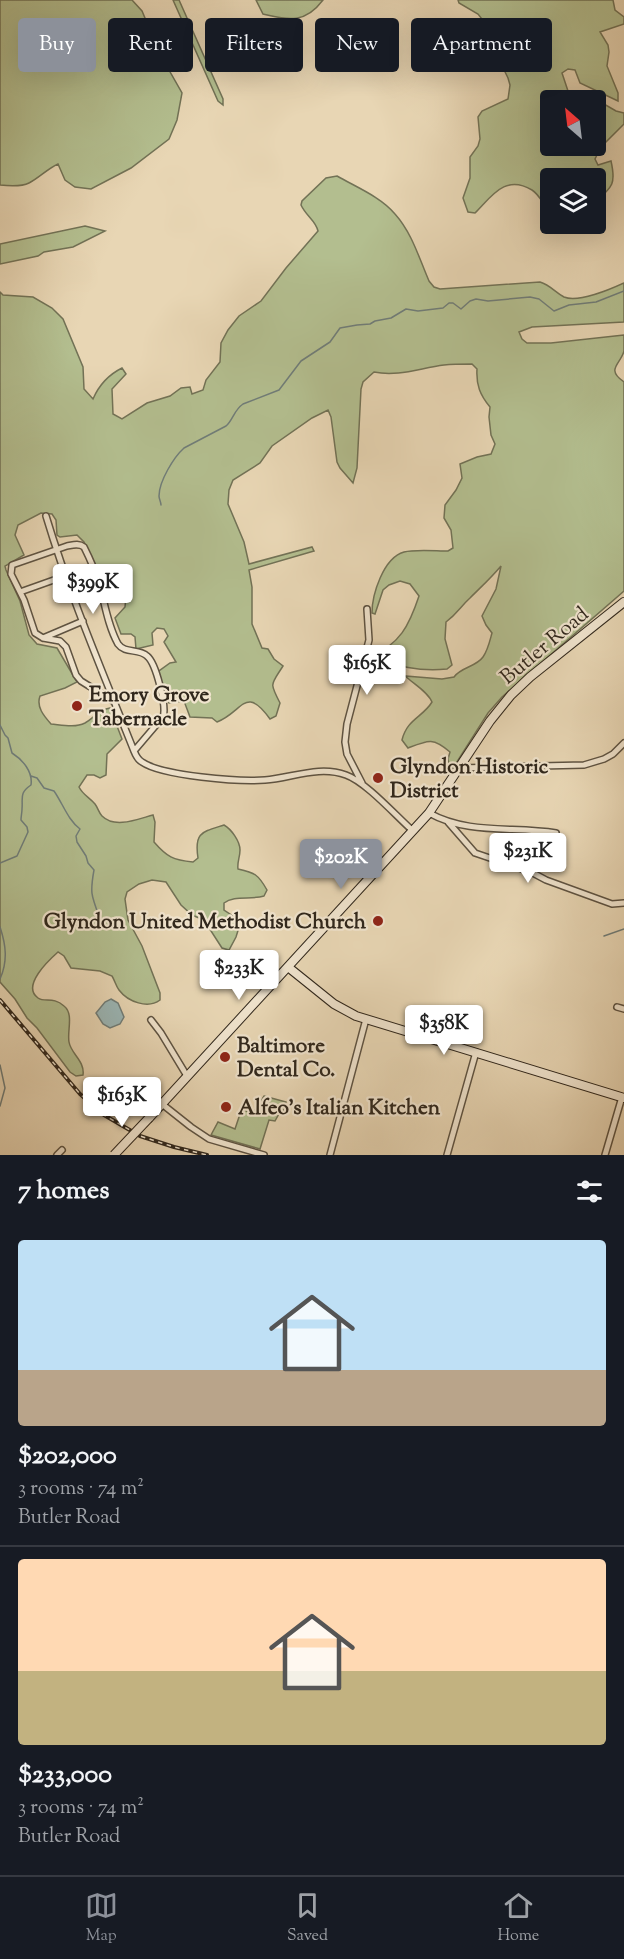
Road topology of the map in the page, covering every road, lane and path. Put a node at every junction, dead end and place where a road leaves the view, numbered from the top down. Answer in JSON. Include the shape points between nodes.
{"nodes":[{"id":1,"x":46,"y":516,"type":"dead end"},
{"id":2,"x":57,"y":551,"type":"junction"},
{"id":3,"x":65,"y":576,"type":"junction"},
{"id":4,"x":20,"y":592,"type":"junction"},
{"id":5,"x":624,"y":602,"type":"edge"},
{"id":6,"x":366,"y":609,"type":"dead end"},
{"id":7,"x":83,"y":621,"type":"junction"},
{"id":8,"x":42,"y":638,"type":"junction"},
{"id":9,"x":114,"y":701,"type":"junction"},
{"id":10,"x":624,"y":743,"type":"edge"},
{"id":11,"x":134,"y":751,"type":"junction"},
{"id":12,"x":460,"y":768,"type":"junction"},
{"id":13,"x":363,"y":785,"type":"junction"},
{"id":14,"x":429,"y":813,"type":"junction"},
{"id":15,"x":448,"y":822,"type":"junction"},
{"id":16,"x":413,"y":831,"type":"junction"},
{"id":17,"x":556,"y":833,"type":"dead end"},
{"id":18,"x":624,"y":903,"type":"edge"},
{"id":19,"x":288,"y":967,"type":"junction"},
{"id":20,"x":617,"y":1007,"type":"dead end"},
{"id":21,"x":624,"y":1009,"type":"edge"},
{"id":22,"x":366,"y":1019,"type":"junction"},
{"id":23,"x":151,"y":1020,"type":"dead end"},
{"id":24,"x":476,"y":1052,"type":"junction"},
{"id":25,"x":188,"y":1076,"type":"junction"},
{"id":26,"x":623,"y":1097,"type":"edge"},
{"id":27,"x":162,"y":1104,"type":"junction"},
{"id":28,"x":63,"y":1150,"type":"dead end"},
{"id":29,"x":57,"y":1155,"type":"edge"},
{"id":30,"x":114,"y":1155,"type":"edge"},
{"id":31,"x":264,"y":1155,"type":"edge"},
{"id":32,"x":330,"y":1155,"type":"edge"},
{"id":33,"x":447,"y":1155,"type":"edge"},
{"id":34,"x":605,"y":1155,"type":"edge"}],
"edges":[{"from":1,"to":2,"type":"street"},
{"from":2,"to":3,"type":"street"},
{"from":2,"to":4,"type":"street","via":[[12,566],[11,574]]},
{"from":2,"to":11,"type":"street","via":[[81,545],[100,586],[118,644],[150,659],[165,712]]},
{"from":3,"to":4,"type":"street"},
{"from":3,"to":7,"type":"street"},
{"from":4,"to":8,"type":"street","via":[[33,630]]},
{"from":5,"to":12,"type":"main road","name":"Butler Road","via":[[516,690],[490,721]]},
{"from":6,"to":13,"type":"street","via":[[369,640],[345,742]]},
{"from":7,"to":8,"type":"street"},
{"from":7,"to":9,"type":"street"},
{"from":8,"to":9,"type":"street","via":[[60,641],[81,681]]},
{"from":9,"to":11,"type":"street"},
{"from":10,"to":12,"type":"street","via":[[604,759],[584,765]]},
{"from":11,"to":13,"type":"street","via":[[141,762],[150,766],[203,777],[249,781],[326,771],[346,775]]},
{"from":12,"to":14,"type":"main road","name":"Butler Road"},
{"from":13,"to":16,"type":"street"},
{"from":14,"to":15,"type":"street"},
{"from":14,"to":16,"type":"main road","name":"Butler Road"},
{"from":15,"to":17,"type":"street"},
{"from":15,"to":18,"type":"street","via":[[471,850],[483,857],[612,904]]},
{"from":16,"to":19,"type":"main road","name":"Butler Road"},
{"from":19,"to":22,"type":"main road","via":[[340,1008]]},
{"from":19,"to":25,"type":"main road","name":"Butler Road"},
{"from":20,"to":21,"type":"street"},
{"from":22,"to":24,"type":"main road"},
{"from":22,"to":32,"type":"street"},
{"from":23,"to":25,"type":"street"},
{"from":24,"to":26,"type":"main road"},
{"from":24,"to":33,"type":"street"},
{"from":25,"to":27,"type":"main road","name":"Butler Road"},
{"from":26,"to":34,"type":"street"},
{"from":27,"to":30,"type":"main road","name":"Butler Road","bridge":true},
{"from":27,"to":31,"type":"street","via":[[209,1139]]},
{"from":28,"to":29,"type":"street"}]}
